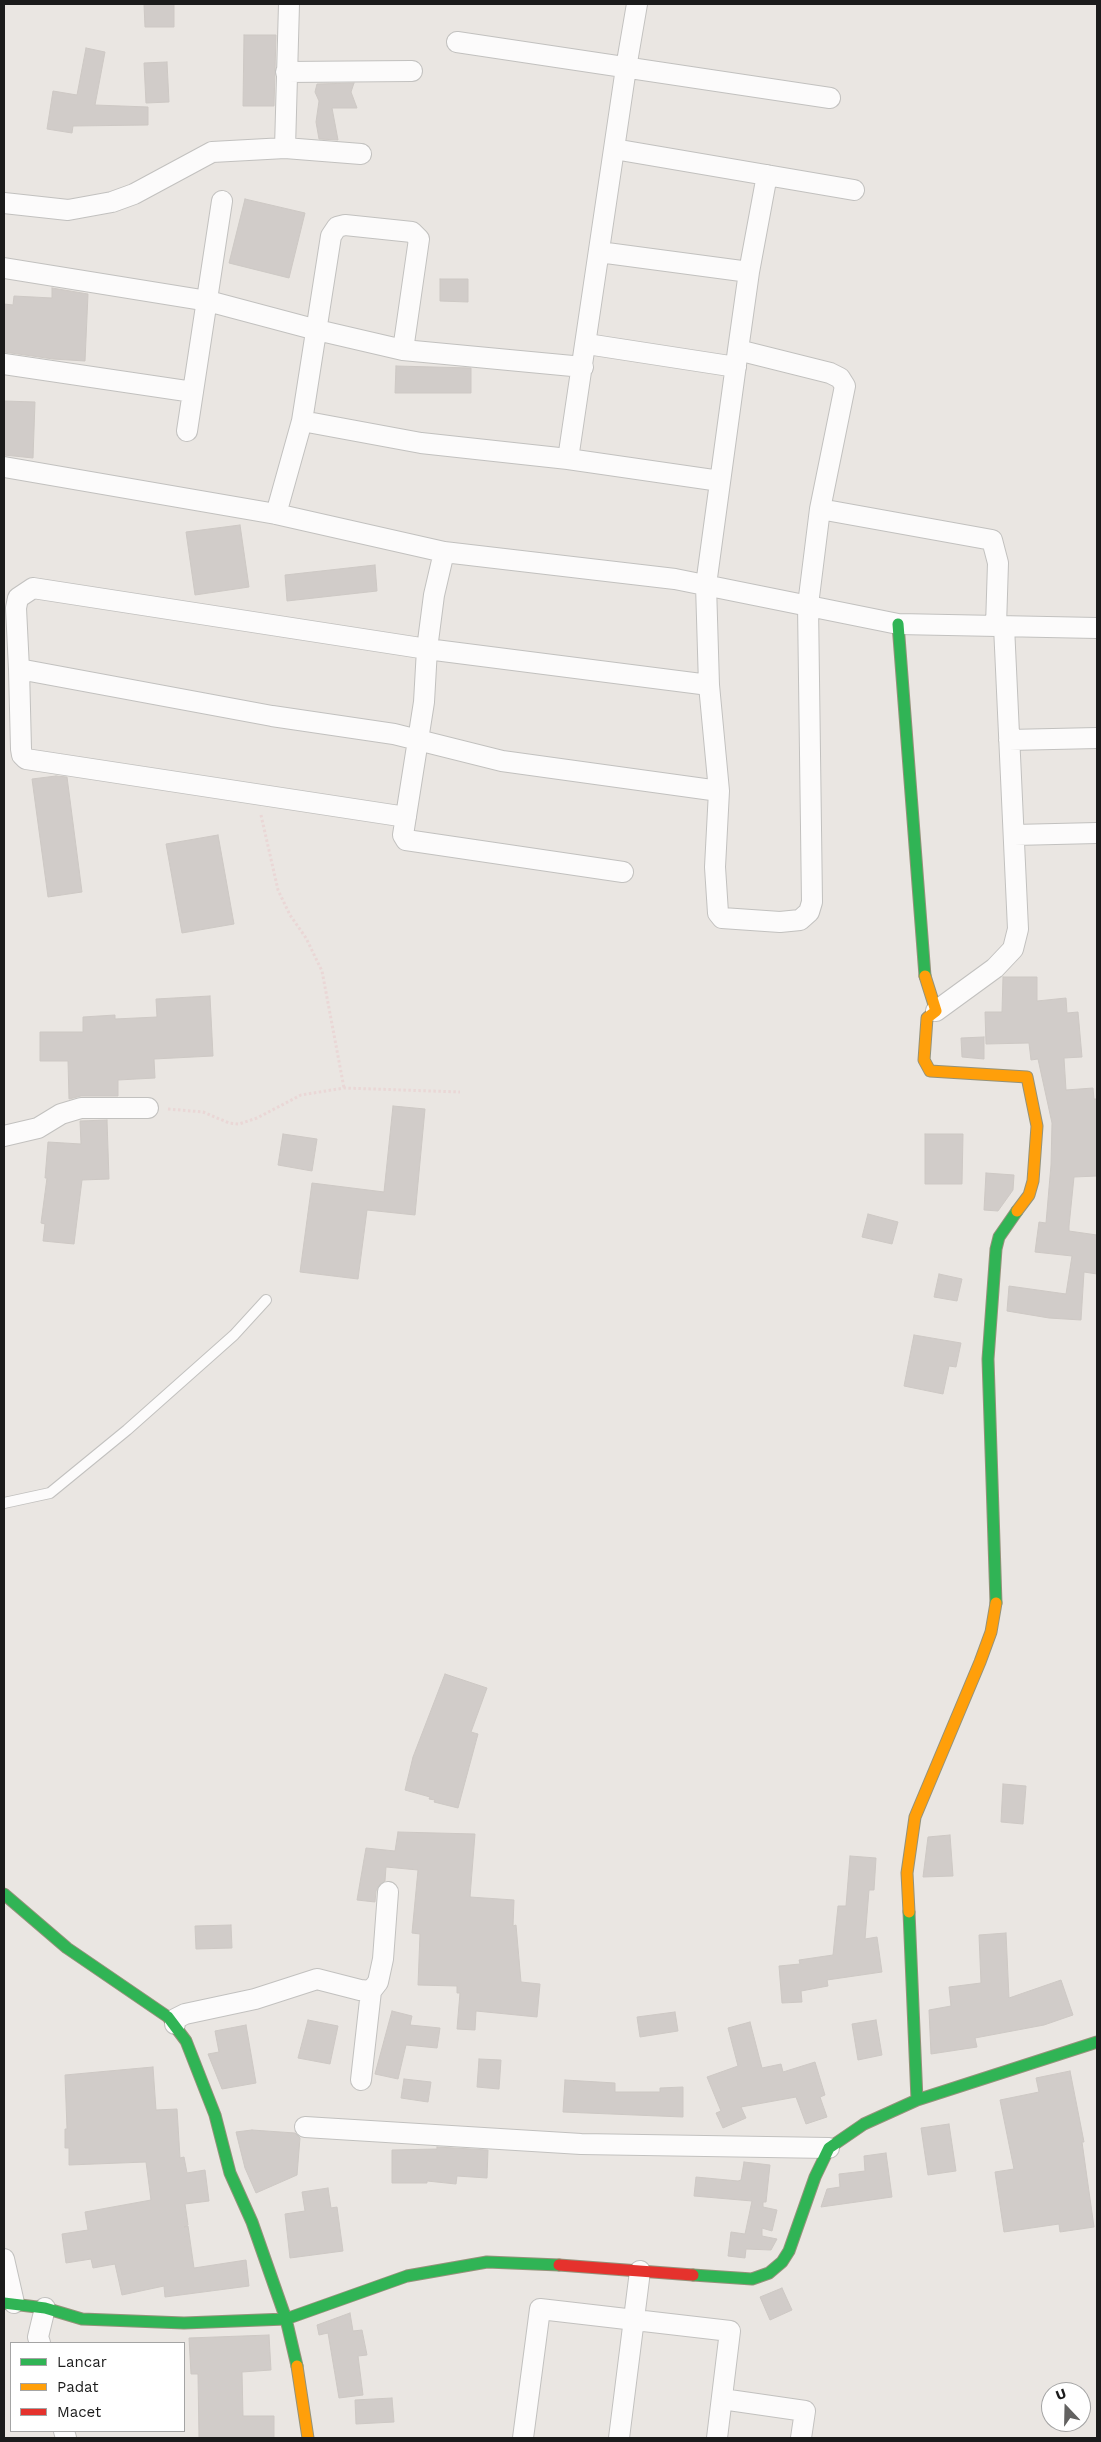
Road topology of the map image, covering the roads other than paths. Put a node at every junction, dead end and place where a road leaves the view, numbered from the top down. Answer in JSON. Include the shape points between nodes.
{"nodes":[{"id":1,"x":289,"y":4,"type":"edge"},
{"id":2,"x":638,"y":4,"type":"edge"},
{"id":3,"x":457,"y":42,"type":"dead end"},
{"id":4,"x":626,"y":68,"type":"junction"},
{"id":5,"x":286,"y":72,"type":"junction"},
{"id":6,"x":412,"y":72,"type":"dead end"},
{"id":7,"x":830,"y":98,"type":"dead end"},
{"id":8,"x":285,"y":148,"type":"junction"},
{"id":9,"x":614,"y":149,"type":"junction"},
{"id":10,"x":361,"y":154,"type":"dead end"},
{"id":11,"x":766,"y":175,"type":"junction"},
{"id":12,"x":854,"y":190,"type":"dead end"},
{"id":13,"x":222,"y":202,"type":"dead end"},
{"id":14,"x":4,"y":203,"type":"edge"},
{"id":15,"x":599,"y":252,"type":"junction"},
{"id":16,"x":4,"y":268,"type":"edge"},
{"id":17,"x":749,"y":272,"type":"junction"},
{"id":18,"x":208,"y":301,"type":"junction"},
{"id":19,"x":317,"y":330,"type":"junction"},
{"id":20,"x":587,"y":344,"type":"junction"},
{"id":21,"x":403,"y":350,"type":"junction"},
{"id":22,"x":737,"y":359,"type":"junction"},
{"id":23,"x":4,"y":364,"type":"edge"},
{"id":24,"x":583,"y":367,"type":"junction"},
{"id":25,"x":193,"y":392,"type":"junction"},
{"id":26,"x":302,"y":420,"type":"junction"},
{"id":27,"x":187,"y":431,"type":"dead end"},
{"id":28,"x":568,"y":459,"type":"junction"},
{"id":29,"x":4,"y":467,"type":"edge"},
{"id":30,"x":720,"y":481,"type":"junction"},
{"id":31,"x":820,"y":509,"type":"junction"},
{"id":32,"x":276,"y":514,"type":"junction"},
{"id":33,"x":444,"y":552,"type":"junction"},
{"id":34,"x":706,"y":585,"type":"junction"},
{"id":35,"x":808,"y":605,"type":"junction"},
{"id":36,"x":898,"y":624,"type":"junction"},
{"id":37,"x":1000,"y":626,"type":"junction"},
{"id":38,"x":1097,"y":628,"type":"edge"},
{"id":39,"x":427,"y":649,"type":"junction"},
{"id":40,"x":19,"y":669,"type":"junction"},
{"id":41,"x":709,"y":685,"type":"junction"},
{"id":42,"x":1097,"y":738,"type":"edge"},
{"id":43,"x":418,"y":740,"type":"junction"},
{"id":44,"x":1009,"y":740,"type":"junction"},
{"id":45,"x":719,"y":791,"type":"junction"},
{"id":46,"x":406,"y":817,"type":"junction"},
{"id":47,"x":1097,"y":833,"type":"edge"},
{"id":48,"x":1014,"y":835,"type":"junction"},
{"id":49,"x":623,"y":872,"type":"dead end"},
{"id":50,"x":936,"y":1010,"type":"junction"},
{"id":51,"x":148,"y":1108,"type":"road end"},
{"id":52,"x":4,"y":1136,"type":"edge"},
{"id":53,"x":266,"y":1300,"type":"dead end"},
{"id":54,"x":4,"y":1503,"type":"edge"},
{"id":55,"x":388,"y":1892,"type":"dead end"},
{"id":56,"x":4,"y":1894,"type":"edge"},
{"id":57,"x":371,"y":1991,"type":"junction"},
{"id":58,"x":175,"y":2024,"type":"junction"},
{"id":59,"x":1097,"y":2042,"type":"edge"},
{"id":60,"x":362,"y":2080,"type":"dead end"},
{"id":61,"x":917,"y":2100,"type":"junction"},
{"id":62,"x":305,"y":2127,"type":"dead end"},
{"id":63,"x":829,"y":2148,"type":"junction"},
{"id":64,"x":4,"y":2259,"type":"edge"},
{"id":65,"x":640,"y":2271,"type":"junction"},
{"id":66,"x":9,"y":2303,"type":"edge"},
{"id":67,"x":45,"y":2308,"type":"junction"},
{"id":68,"x":286,"y":2319,"type":"junction"},
{"id":69,"x":634,"y":2320,"type":"junction"},
{"id":70,"x":40,"y":2342,"type":"edge"},
{"id":71,"x":722,"y":2399,"type":"junction"},
{"id":72,"x":308,"y":2438,"type":"edge"},
{"id":73,"x":523,"y":2438,"type":"edge"},
{"id":74,"x":619,"y":2438,"type":"edge"},
{"id":75,"x":717,"y":2438,"type":"edge"},
{"id":76,"x":801,"y":2438,"type":"edge"}],
"edges":[{"from":1,"to":5,"type":"street"},
{"from":2,"to":4,"type":"street"},
{"from":3,"to":4,"type":"street"},
{"from":4,"to":7,"type":"street"},
{"from":4,"to":9,"type":"street"},
{"from":5,"to":6,"type":"street"},
{"from":5,"to":8,"type":"street"},
{"from":8,"to":10,"type":"street"},
{"from":8,"to":14,"type":"street","via":[[212,152],[134,194],[86,208],[68,210]]},
{"from":9,"to":11,"type":"street"},
{"from":9,"to":15,"type":"street"},
{"from":11,"to":12,"type":"street"},
{"from":11,"to":17,"type":"street"},
{"from":13,"to":18,"type":"street"},
{"from":15,"to":17,"type":"street"},
{"from":15,"to":20,"type":"street"},
{"from":16,"to":18,"type":"street"},
{"from":17,"to":22,"type":"street"},
{"from":18,"to":19,"type":"street"},
{"from":18,"to":25,"type":"street"},
{"from":19,"to":21,"type":"street"},
{"from":19,"to":21,"type":"street","via":[[334,230],[345,224],[412,232],[419,239],[419,247]]},
{"from":19,"to":26,"type":"street"},
{"from":20,"to":22,"type":"street"},
{"from":20,"to":24,"type":"street"},
{"from":21,"to":24,"type":"street"},
{"from":22,"to":30,"type":"street"},
{"from":22,"to":31,"type":"street","via":[[830,373],[840,378],[845,386]]},
{"from":23,"to":25,"type":"street"},
{"from":24,"to":28,"type":"street"},
{"from":25,"to":27,"type":"street"},
{"from":26,"to":28,"type":"street","via":[[421,442]]},
{"from":26,"to":32,"type":"street"},
{"from":28,"to":30,"type":"street"},
{"from":29,"to":32,"type":"street"},
{"from":30,"to":34,"type":"street"},
{"from":31,"to":35,"type":"street"},
{"from":31,"to":37,"type":"street","via":[[992,540],[998,563]]},
{"from":32,"to":33,"type":"street"},
{"from":33,"to":34,"type":"street"},
{"from":33,"to":39,"type":"street"},
{"from":34,"to":35,"type":"street"},
{"from":34,"to":41,"type":"street"},
{"from":35,"to":36,"type":"street"},
{"from":35,"to":45,"type":"street","via":[[812,902],[809,912],[800,920],[736,921],[722,918],[718,913],[715,867]]},
{"from":36,"to":37,"type":"street"},
{"from":36,"to":50,"type":"street","via":[[925,982]]},
{"from":37,"to":38,"type":"street"},
{"from":37,"to":44,"type":"street"},
{"from":39,"to":40,"type":"street","via":[[33,588],[18,598],[16,608]]},
{"from":39,"to":41,"type":"street"},
{"from":39,"to":43,"type":"street"},
{"from":40,"to":43,"type":"street"},
{"from":40,"to":46,"type":"street","via":[[21,749],[26,759]]},
{"from":41,"to":45,"type":"street"},
{"from":42,"to":44,"type":"street"},
{"from":43,"to":45,"type":"street","via":[[502,761]]},
{"from":43,"to":46,"type":"street"},
{"from":44,"to":48,"type":"street"},
{"from":46,"to":49,"type":"street","via":[[403,835],[406,840]]},
{"from":47,"to":48,"type":"street"},
{"from":48,"to":50,"type":"street","via":[[1018,929],[1013,949],[995,968]]},
{"from":50,"to":61,"type":"street","via":[[927,1018],[924,1060],[930,1071],[1027,1077],[1038,1126],[1029,1195],[998,1237],[996,1249],[988,1359],[997,1595],[991,1632],[915,1817],[907,1873]]},
{"from":51,"to":52,"type":"street","via":[[81,1108],[61,1114],[38,1128]]},
{"from":53,"to":54,"type":"lane","via":[[234,1335],[50,1493]]},
{"from":55,"to":57,"type":"street","via":[[383,1959],[378,1982]]},
{"from":56,"to":58,"type":"street","via":[[67,1948]]},
{"from":57,"to":58,"type":"street","via":[[317,1979],[255,1999],[184,2014],[175,2019]]},
{"from":57,"to":60,"type":"street"},
{"from":58,"to":68,"type":"street","via":[[186,2041],[215,2115],[230,2173],[252,2222]]},
{"from":59,"to":61,"type":"street"},
{"from":61,"to":63,"type":"street","via":[[864,2124]]},
{"from":62,"to":63,"type":"street","via":[[581,2144]]},
{"from":63,"to":65,"type":"street","via":[[815,2176],[789,2251],[769,2273],[752,2279]]},
{"from":64,"to":66,"type":"street"},
{"from":65,"to":68,"type":"street","via":[[497,2262],[451,2266],[408,2276]]},
{"from":65,"to":69,"type":"street"},
{"from":66,"to":67,"type":"street"},
{"from":67,"to":68,"type":"street","via":[[82,2319],[119,2321],[184,2323]]},
{"from":67,"to":70,"type":"street","via":[[39,2331]]},
{"from":68,"to":72,"type":"street","via":[[301,2381]]},
{"from":69,"to":71,"type":"street","via":[[730,2331]]},
{"from":69,"to":73,"type":"street","via":[[540,2309]]},
{"from":69,"to":74,"type":"street"},
{"from":71,"to":75,"type":"street"},
{"from":71,"to":76,"type":"street","via":[[805,2411]]}]}
